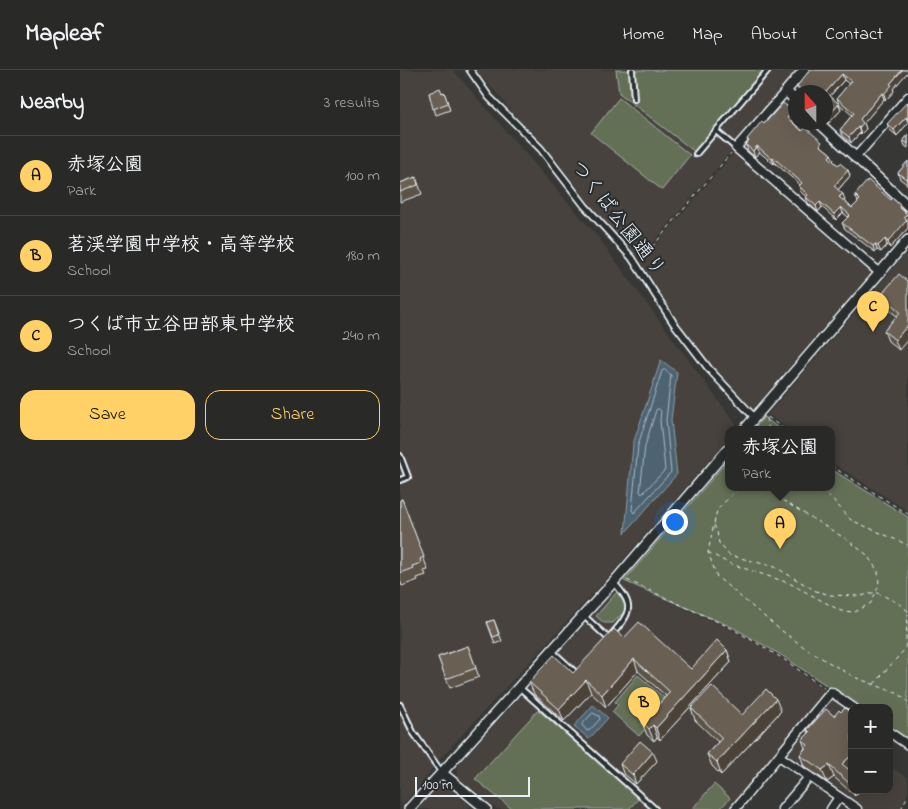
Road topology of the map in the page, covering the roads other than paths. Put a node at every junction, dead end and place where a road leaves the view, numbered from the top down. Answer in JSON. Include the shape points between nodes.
{"nodes":[{"id":1,"x":470,"y":70,"type":"edge"},
{"id":2,"x":632,"y":70,"type":"edge"},
{"id":3,"x":768,"y":70,"type":"edge"},
{"id":4,"x":804,"y":70,"type":"edge"},
{"id":5,"x":786,"y":92,"type":"joint"},
{"id":6,"x":908,"y":97,"type":"edge"},
{"id":7,"x":634,"y":99,"type":"dead end"},
{"id":8,"x":826,"y":130,"type":"edge"},
{"id":9,"x":716,"y":131,"type":"junction"},
{"id":10,"x":736,"y":148,"type":"junction"},
{"id":11,"x":696,"y":154,"type":"dead end"},
{"id":12,"x":855,"y":158,"type":"junction"},
{"id":13,"x":908,"y":206,"type":"edge"},
{"id":14,"x":908,"y":240,"type":"edge"},
{"id":15,"x":880,"y":273,"type":"junction"},
{"id":16,"x":752,"y":416,"type":"dead end"},
{"id":17,"x":747,"y":426,"type":"edge"},
{"id":18,"x":725,"y":453,"type":"edge"},
{"id":19,"x":400,"y":456,"type":"edge"},
{"id":20,"x":400,"y":480,"type":"edge"},
{"id":21,"x":614,"y":583,"type":"junction"},
{"id":22,"x":583,"y":616,"type":"junction"},
{"id":23,"x":608,"y":638,"type":"junction"},
{"id":24,"x":602,"y":645,"type":"edge"},
{"id":25,"x":552,"y":651,"type":"junction"},
{"id":26,"x":583,"y":667,"type":"edge"},
{"id":27,"x":519,"y":687,"type":"junction"},
{"id":28,"x":848,"y":704,"type":"edge"},
{"id":29,"x":400,"y":705,"type":"edge"},
{"id":30,"x":893,"y":735,"type":"edge"},
{"id":31,"x":908,"y":745,"type":"edge"},
{"id":32,"x":778,"y":756,"type":"junction"},
{"id":33,"x":442,"y":773,"type":"junction"},
{"id":34,"x":809,"y":777,"type":"junction"},
{"id":35,"x":839,"y":797,"type":"junction"},
{"id":36,"x":409,"y":809,"type":"edge"},
{"id":37,"x":486,"y":809,"type":"edge"},
{"id":38,"x":656,"y":809,"type":"edge"},
{"id":39,"x":735,"y":809,"type":"edge"},
{"id":40,"x":782,"y":809,"type":"edge"},
{"id":41,"x":831,"y":809,"type":"edge"},
{"id":42,"x":857,"y":809,"type":"edge"}],
"edges":[{"from":1,"to":16,"type":"street","name":"つくば公園通り","via":[[489,97],[541,149],[585,206],[632,258],[673,322],[709,369]]},
{"from":2,"to":7,"type":"lane"},
{"from":3,"to":9,"type":"lane"},
{"from":4,"to":5,"type":"street"},
{"from":5,"to":10,"type":"street"},
{"from":6,"to":12,"type":"street"},
{"from":8,"to":12,"type":"street"},
{"from":9,"to":10,"type":"lane"},
{"from":9,"to":11,"type":"lane"},
{"from":10,"to":15,"type":"street"},
{"from":12,"to":13,"type":"street"},
{"from":14,"to":15,"type":"street"},
{"from":15,"to":17,"type":"street"},
{"from":18,"to":21,"type":"street"},
{"from":19,"to":20,"type":"lane","via":[[408,477]]},
{"from":21,"to":22,"type":"street"},
{"from":21,"to":23,"type":"lane","via":[[625,596],[628,611]]},
{"from":22,"to":23,"type":"lane"},
{"from":22,"to":25,"type":"street"},
{"from":23,"to":24,"type":"lane"},
{"from":25,"to":26,"type":"lane","via":[[576,675]]},
{"from":25,"to":27,"type":"street"},
{"from":27,"to":33,"type":"street"},
{"from":27,"to":38,"type":"lane"},
{"from":28,"to":32,"type":"street","via":[[831,692]]},
{"from":29,"to":33,"type":"lane","via":[[413,732]]},
{"from":30,"to":31,"type":"street"},
{"from":32,"to":34,"type":"street"},
{"from":32,"to":39,"type":"street"},
{"from":33,"to":36,"type":"street"},
{"from":33,"to":37,"type":"street"},
{"from":34,"to":35,"type":"street"},
{"from":34,"to":40,"type":"street"},
{"from":35,"to":41,"type":"street"},
{"from":35,"to":42,"type":"street"}]}
